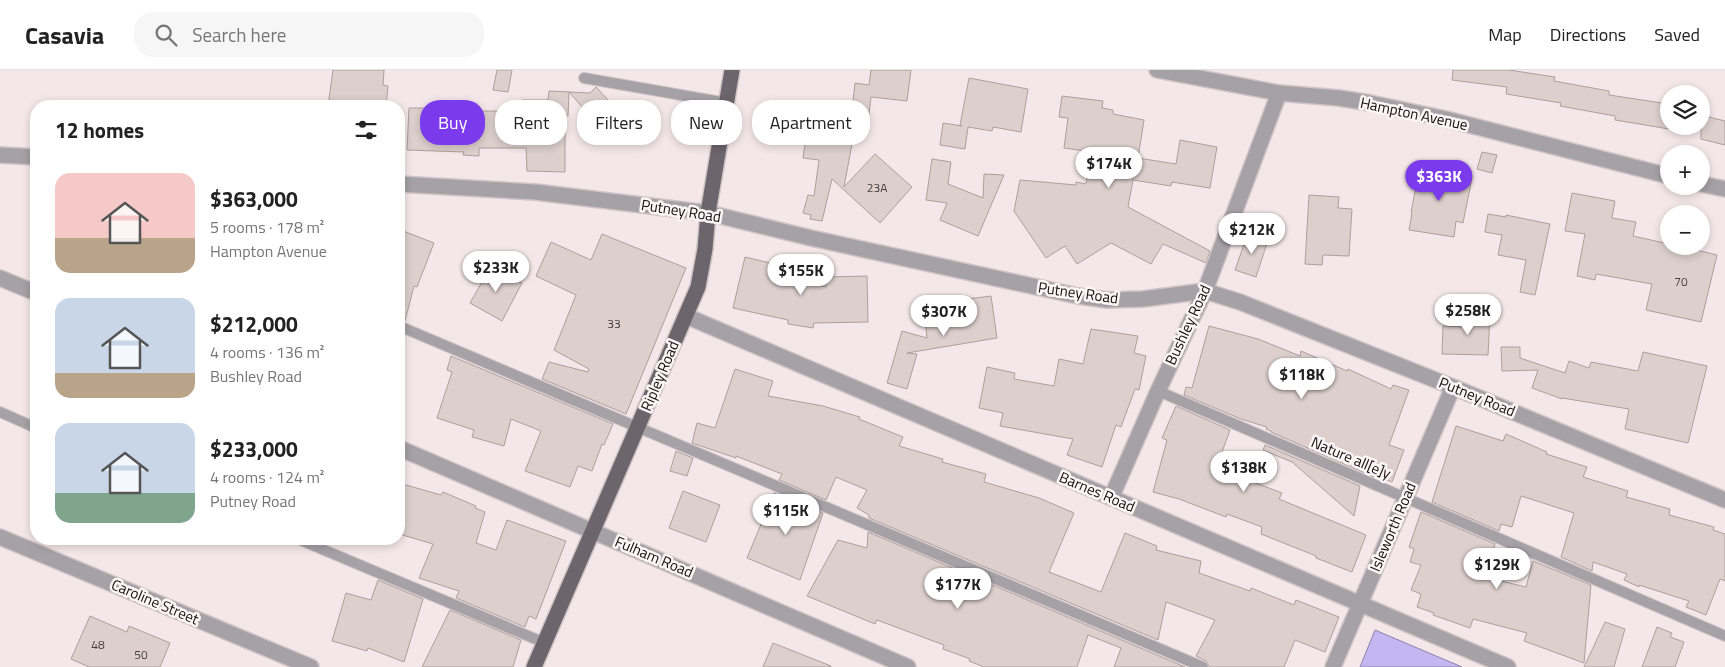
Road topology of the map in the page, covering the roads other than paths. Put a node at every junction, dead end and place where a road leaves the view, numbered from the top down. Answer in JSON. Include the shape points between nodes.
{"nodes":[{"id":1,"x":732,"y":70,"type":"edge"},
{"id":2,"x":1157,"y":70,"type":"edge"},
{"id":3,"x":584,"y":78,"type":"dead end"},
{"id":4,"x":1279,"y":93,"type":"junction"},
{"id":5,"x":710,"y":100,"type":"edge"},
{"id":6,"x":727,"y":100,"type":"edge"},
{"id":7,"x":720,"y":145,"type":"edge"},
{"id":8,"x":0,"y":155,"type":"edge"},
{"id":9,"x":30,"y":158,"type":"edge"},
{"id":10,"x":1660,"y":174,"type":"edge"},
{"id":11,"x":405,"y":184,"type":"edge"},
{"id":12,"x":1710,"y":186,"type":"edge"},
{"id":13,"x":1725,"y":190,"type":"edge"},
{"id":14,"x":708,"y":213,"type":"junction"},
{"id":15,"x":0,"y":278,"type":"edge"},
{"id":16,"x":30,"y":290,"type":"edge"},
{"id":17,"x":1205,"y":291,"type":"junction"},
{"id":18,"x":686,"y":316,"type":"junction"},
{"id":19,"x":405,"y":329,"type":"edge"},
{"id":20,"x":1453,"y":387,"type":"junction"},
{"id":21,"x":1158,"y":391,"type":"junction"},
{"id":22,"x":0,"y":412,"type":"edge"},
{"id":23,"x":30,"y":425,"type":"edge"},
{"id":24,"x":638,"y":428,"type":"junction"},
{"id":25,"x":405,"y":451,"type":"edge"},
{"id":26,"x":1111,"y":498,"type":"junction"},
{"id":27,"x":1406,"y":498,"type":"junction"},
{"id":28,"x":1725,"y":500,"type":"edge"},
{"id":29,"x":593,"y":531,"type":"junction"},
{"id":30,"x":0,"y":537,"type":"edge"},
{"id":31,"x":312,"y":545,"type":"edge"},
{"id":32,"x":1360,"y":604,"type":"junction"},
{"id":33,"x":1725,"y":636,"type":"edge"},
{"id":34,"x":545,"y":643,"type":"junction"},
{"id":35,"x":311,"y":667,"type":"edge"},
{"id":36,"x":534,"y":667,"type":"edge"},
{"id":37,"x":908,"y":667,"type":"edge"},
{"id":38,"x":1203,"y":667,"type":"edge"},
{"id":39,"x":1333,"y":667,"type":"edge"},
{"id":40,"x":1508,"y":667,"type":"edge"}],
"edges":[{"from":1,"to":6,"type":"main road","name":"Ripley Road"},
{"from":2,"to":4,"type":"street","name":"Hampton Avenue"},
{"from":3,"to":5,"type":"lane"},
{"from":4,"to":10,"type":"street","name":"Hampton Avenue","via":[[1339,98],[1446,119]]},
{"from":4,"to":17,"type":"street","name":"Bushley Road"},
{"from":7,"to":14,"type":"main road","name":"Ripley Road"},
{"from":8,"to":9,"type":"street"},
{"from":11,"to":14,"type":"street","name":"Putney Road","via":[[535,192]]},
{"from":12,"to":13,"type":"street"},
{"from":14,"to":17,"type":"street","name":"Putney Road","via":[[1078,296],[1106,300],[1143,299]]},
{"from":14,"to":18,"type":"main road","name":"Ripley Road","via":[[700,278]]},
{"from":15,"to":16,"type":"street"},
{"from":17,"to":20,"type":"street","name":"Putney Road"},
{"from":17,"to":21,"type":"street","name":"Bushley Road"},
{"from":18,"to":24,"type":"main road","name":"Ripley Road"},
{"from":18,"to":26,"type":"street","name":"Barnes Road"},
{"from":19,"to":24,"type":"lane"},
{"from":20,"to":27,"type":"street","name":"Isleworth Road"},
{"from":20,"to":28,"type":"street","name":"Putney Road"},
{"from":21,"to":26,"type":"street","name":"Bushley Road"},
{"from":21,"to":27,"type":"lane","name":"Nature all[e]y"},
{"from":22,"to":23,"type":"lane"},
{"from":24,"to":29,"type":"main road","name":"Ripley Road"},
{"from":24,"to":38,"type":"lane"},
{"from":25,"to":29,"type":"street","name":"Fulham Road"},
{"from":26,"to":32,"type":"street","name":"Barnes Road"},
{"from":27,"to":32,"type":"street","name":"Isleworth Road"},
{"from":27,"to":33,"type":"lane","name":"Nature all[e]y"},
{"from":29,"to":34,"type":"main road","name":"Ripley Road"},
{"from":29,"to":37,"type":"street","name":"Fulham Road"},
{"from":30,"to":35,"type":"street","name":"Caroline Street"},
{"from":31,"to":34,"type":"lane"},
{"from":32,"to":39,"type":"street","name":"Isleworth Road"},
{"from":32,"to":40,"type":"street","name":"Barnes Road"},
{"from":34,"to":36,"type":"main road","name":"Ripley Road"}]}
